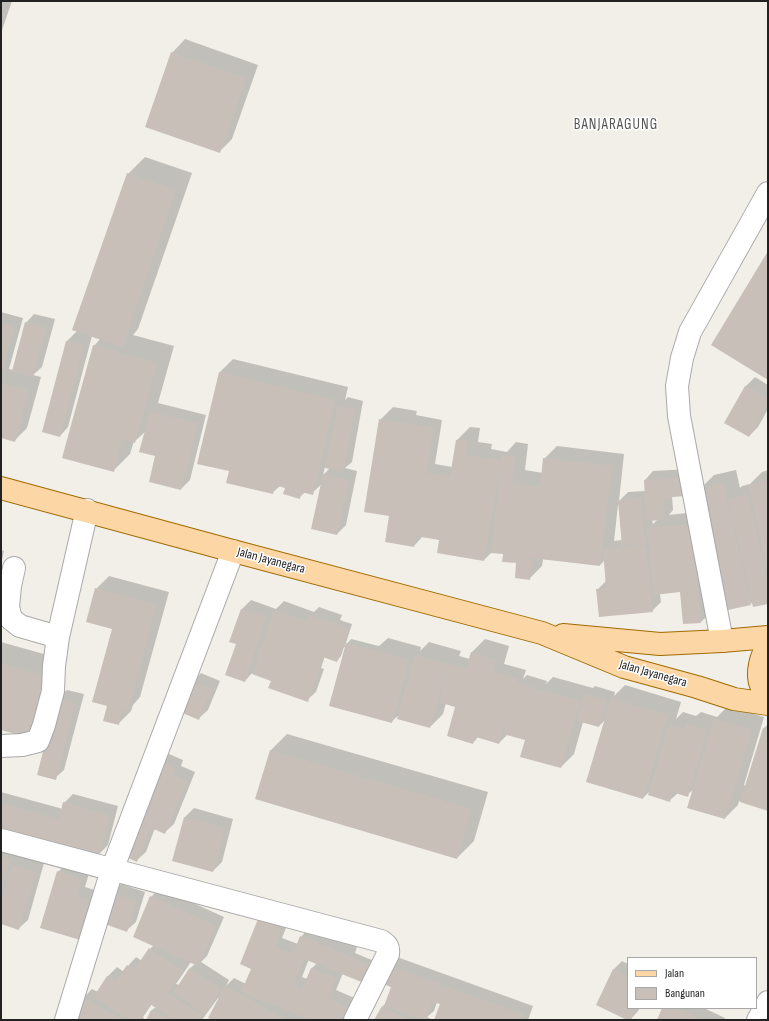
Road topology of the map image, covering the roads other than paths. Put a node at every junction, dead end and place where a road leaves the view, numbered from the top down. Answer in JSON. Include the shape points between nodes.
{"nodes":[{"id":1,"x":768,"y":193,"type":"edge"},
{"id":2,"x":1,"y":488,"type":"edge"},
{"id":3,"x":87,"y":510,"type":"junction"},
{"id":4,"x":233,"y":551,"type":"junction"},
{"id":5,"x":14,"y":568,"type":"dead end"},
{"id":6,"x":542,"y":633,"type":"junction"},
{"id":7,"x":58,"y":637,"type":"junction"},
{"id":8,"x":768,"y":637,"type":"edge"},
{"id":9,"x":722,"y":641,"type":"junction"},
{"id":10,"x":768,"y":646,"type":"edge"},
{"id":11,"x":768,"y":696,"type":"edge"},
{"id":12,"x":768,"y":704,"type":"edge"},
{"id":13,"x":1,"y":746,"type":"edge"},
{"id":14,"x":1,"y":840,"type":"edge"},
{"id":15,"x":112,"y":870,"type":"junction"},
{"id":16,"x":66,"y":1020,"type":"edge"},
{"id":17,"x":355,"y":1020,"type":"edge"}],
"edges":[{"from":1,"to":9,"type":"street","via":[[690,332],[677,386],[678,416]]},
{"from":2,"to":3,"type":"main road","name":"Jalan Jayanegara"},
{"from":3,"to":4,"type":"main road","name":"Jalan Jayanegara"},
{"from":3,"to":7,"type":"street"},
{"from":4,"to":6,"type":"main road","name":"Jalan Jayanegara"},
{"from":4,"to":15,"type":"street"},
{"from":5,"to":7,"type":"street","via":[[8,607],[11,619],[20,626]]},
{"from":6,"to":9,"type":"main road","name":"Jalan Jayanegara","via":[[660,644]]},
{"from":6,"to":12,"type":"main road","name":"Jalan Jayanegara","via":[[624,667],[734,699]]},
{"from":7,"to":13,"type":"street","via":[[53,691],[38,741]]},
{"from":8,"to":9,"type":"main road","name":"Jalan Jayanegara"},
{"from":10,"to":11,"type":"main road","via":[[764,650],[759,673],[760,684]]},
{"from":14,"to":15,"type":"street"},
{"from":15,"to":16,"type":"street"},
{"from":15,"to":17,"type":"street","via":[[386,944],[388,954]]}]}
